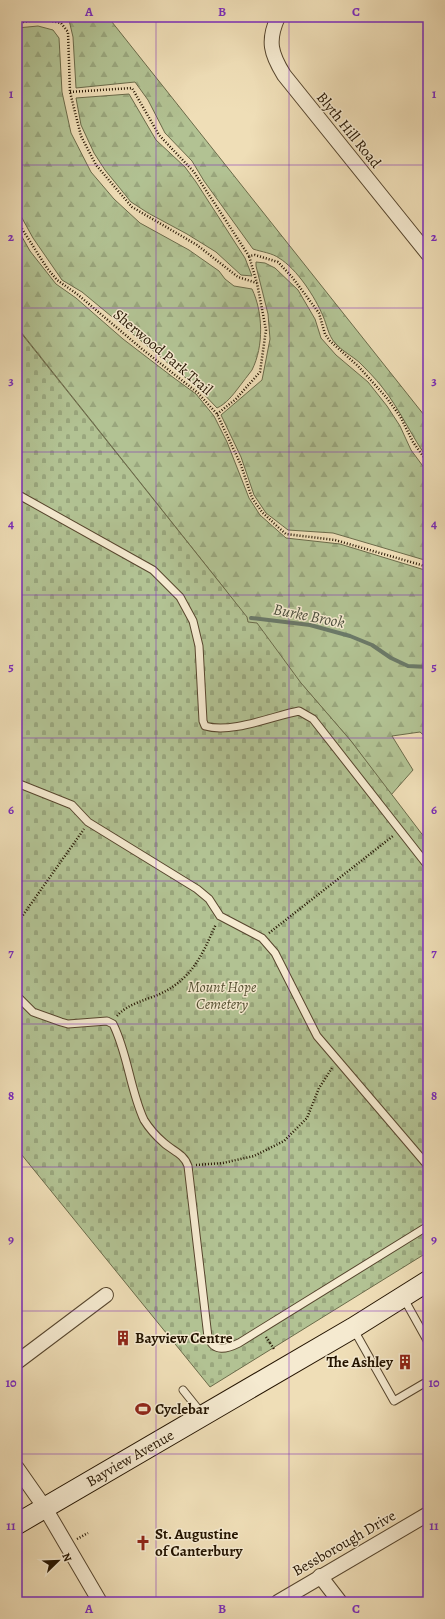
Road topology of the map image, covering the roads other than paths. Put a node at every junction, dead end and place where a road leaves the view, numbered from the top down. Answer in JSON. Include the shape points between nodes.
{"nodes":[{"id":1,"x":278,"y":17,"type":"edge"},
{"id":2,"x":428,"y":254,"type":"edge"},
{"id":3,"x":17,"y":494,"type":"edge"},
{"id":4,"x":17,"y":783,"type":"edge"},
{"id":5,"x":428,"y":866,"type":"edge"},
{"id":6,"x":17,"y":996,"type":"edge"},
{"id":7,"x":428,"y":1166,"type":"edge"},
{"id":8,"x":428,"y":1226,"type":"edge"},
{"id":9,"x":428,"y":1281,"type":"edge"},
{"id":10,"x":106,"y":1295,"type":"dead end"},
{"id":11,"x":403,"y":1296,"type":"junction"},
{"id":12,"x":353,"y":1328,"type":"junction"},
{"id":13,"x":428,"y":1342,"type":"edge"},
{"id":14,"x":17,"y":1362,"type":"edge"},
{"id":15,"x":428,"y":1380,"type":"edge"},
{"id":16,"x":183,"y":1390,"type":"dead end"},
{"id":17,"x":203,"y":1415,"type":"junction"},
{"id":18,"x":17,"y":1468,"type":"edge"},
{"id":19,"x":44,"y":1508,"type":"junction"},
{"id":20,"x":428,"y":1514,"type":"edge"},
{"id":21,"x":17,"y":1524,"type":"edge"},
{"id":22,"x":320,"y":1576,"type":"junction"},
{"id":23,"x":100,"y":1602,"type":"edge"},
{"id":24,"x":278,"y":1602,"type":"edge"},
{"id":25,"x":340,"y":1602,"type":"edge"}],
"edges":[{"from":1,"to":2,"type":"street","name":"Blyth Hill Road","via":[[270,44],[275,60],[284,75]]},
{"from":3,"to":5,"type":"lane","via":[[153,570],[180,597],[193,621],[199,646],[205,726],[227,727],[259,722],[299,711],[313,719]]},
{"from":4,"to":7,"type":"lane","via":[[72,805],[88,822],[197,889],[209,899],[220,916],[262,938],[275,954],[317,1036]]},
{"from":6,"to":8,"type":"lane","via":[[34,1012],[63,1023],[102,1020],[112,1022],[144,1119],[159,1139],[183,1158],[188,1166],[208,1337],[217,1348],[226,1348],[245,1339]]},
{"from":9,"to":11,"type":"main road","name":"Bayview Avenue"},
{"from":10,"to":14,"type":"street"},
{"from":11,"to":12,"type":"main road","name":"Bayview Avenue"},
{"from":11,"to":13,"type":"lane"},
{"from":12,"to":15,"type":"lane","via":[[394,1401]]},
{"from":12,"to":17,"type":"main road","name":"Bayview Avenue"},
{"from":16,"to":17,"type":"lane"},
{"from":17,"to":19,"type":"main road","name":"Bayview Avenue"},
{"from":18,"to":19,"type":"street"},
{"from":19,"to":21,"type":"main road","name":"Bayview Avenue"},
{"from":19,"to":23,"type":"street"},
{"from":20,"to":22,"type":"street","name":"Bessborough Drive"},
{"from":22,"to":24,"type":"street","name":"Bessborough Drive"},
{"from":22,"to":25,"type":"street"}]}
